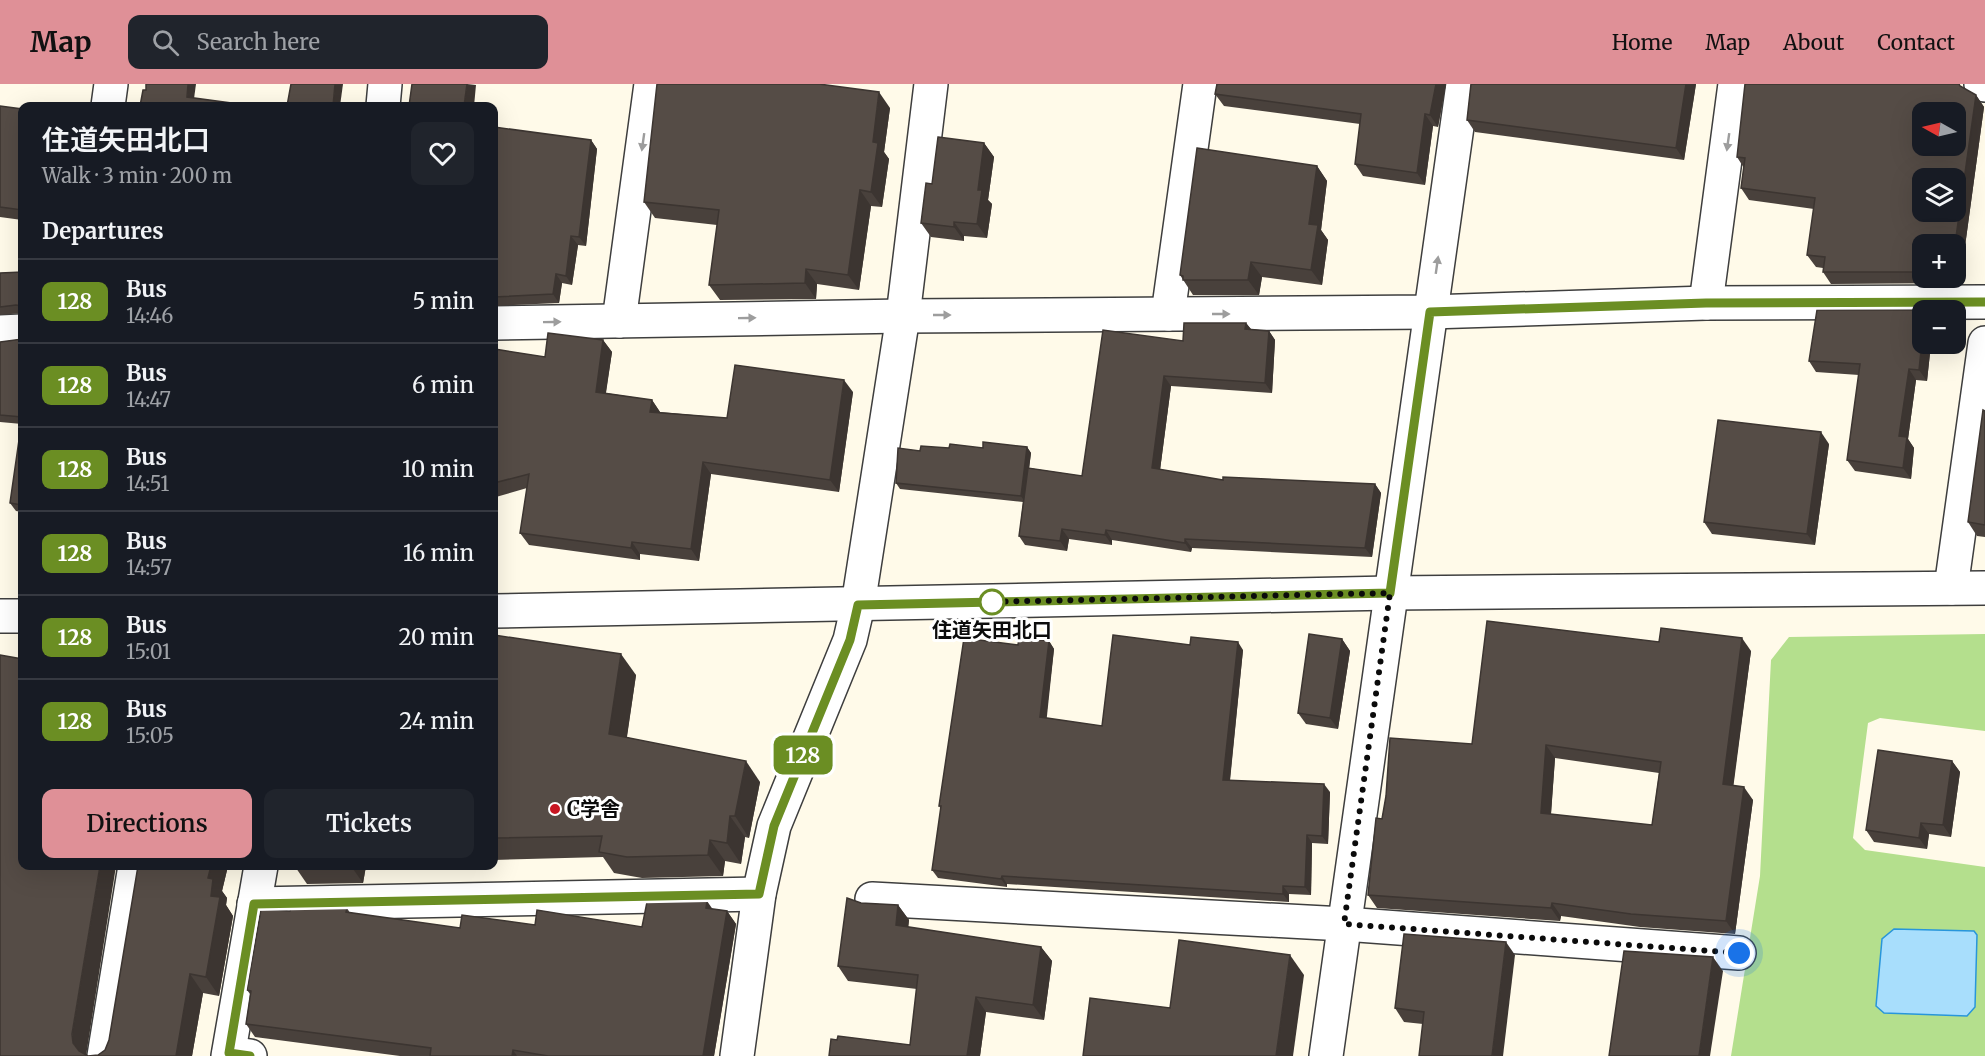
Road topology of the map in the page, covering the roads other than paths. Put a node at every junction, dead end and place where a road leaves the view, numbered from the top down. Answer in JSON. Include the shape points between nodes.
{"nodes":[{"id":1,"x":111,"y":84,"type":"edge"},
{"id":2,"x":386,"y":84,"type":"edge"},
{"id":3,"x":651,"y":84,"type":"edge"},
{"id":4,"x":931,"y":84,"type":"edge"},
{"id":5,"x":1200,"y":84,"type":"edge"},
{"id":6,"x":1463,"y":84,"type":"edge"},
{"id":7,"x":1736,"y":84,"type":"edge"},
{"id":8,"x":109,"y":102,"type":"edge"},
{"id":9,"x":383,"y":102,"type":"edge"},
{"id":10,"x":1985,"y":302,"type":"edge"},
{"id":11,"x":1706,"y":303,"type":"junction"},
{"id":12,"x":1430,"y":312,"type":"junction"},
{"id":13,"x":1168,"y":314,"type":"junction"},
{"id":14,"x":903,"y":316,"type":"junction"},
{"id":15,"x":619,"y":321,"type":"junction"},
{"id":16,"x":498,"y":323,"type":"edge"},
{"id":17,"x":18,"y":331,"type":"edge"},
{"id":18,"x":0,"y":332,"type":"edge"},
{"id":19,"x":1985,"y":343,"type":"edge"},
{"id":20,"x":1950,"y":588,"type":"junction"},
{"id":21,"x":1985,"y":588,"type":"edge"},
{"id":22,"x":1390,"y":593,"type":"junction"},
{"id":23,"x":858,"y":605,"type":"junction"},
{"id":24,"x":498,"y":610,"type":"edge"},
{"id":25,"x":0,"y":616,"type":"edge"},
{"id":26,"x":18,"y":616,"type":"edge"},
{"id":27,"x":134,"y":870,"type":"edge"},
{"id":28,"x":260,"y":870,"type":"edge"},
{"id":29,"x":759,"y":894,"type":"junction"},
{"id":30,"x":872,"y":899,"type":"dead end"},
{"id":31,"x":254,"y":904,"type":"junction"},
{"id":32,"x":1344,"y":924,"type":"junction"},
{"id":33,"x":1739,"y":953,"type":"dead end"},
{"id":34,"x":236,"y":1055,"type":"edge"},
{"id":35,"x":104,"y":1056,"type":"edge"},
{"id":36,"x":737,"y":1056,"type":"edge"},
{"id":37,"x":1326,"y":1056,"type":"edge"}],
"edges":[{"from":1,"to":8,"type":"street"},
{"from":2,"to":9,"type":"street"},
{"from":3,"to":15,"type":"street","one_way":true},
{"from":4,"to":14,"type":"street"},
{"from":5,"to":13,"type":"street"},
{"from":12,"to":6,"type":"street","one_way":true},
{"from":7,"to":11,"type":"street","one_way":true},
{"from":10,"to":11,"type":"street"},
{"from":11,"to":12,"type":"street"},
{"from":13,"to":12,"type":"street","one_way":true},
{"from":12,"to":22,"type":"street"},
{"from":14,"to":13,"type":"street","one_way":true},
{"from":15,"to":14,"type":"street","one_way":true},
{"from":14,"to":23,"type":"street"},
{"from":16,"to":15,"type":"street","one_way":true},
{"from":17,"to":18,"type":"street"},
{"from":19,"to":20,"type":"street"},
{"from":20,"to":21,"type":"street"},
{"from":20,"to":22,"type":"street"},
{"from":22,"to":23,"type":"street"},
{"from":22,"to":32,"type":"street"},
{"from":23,"to":24,"type":"street"},
{"from":23,"to":29,"type":"street","via":[[850,640],[774,826]]},
{"from":25,"to":26,"type":"street"},
{"from":27,"to":35,"type":"street"},
{"from":28,"to":31,"type":"street"},
{"from":29,"to":31,"type":"street"},
{"from":29,"to":36,"type":"street"},
{"from":30,"to":32,"type":"street"},
{"from":31,"to":34,"type":"street"},
{"from":32,"to":33,"type":"street"},
{"from":32,"to":37,"type":"street"}]}
